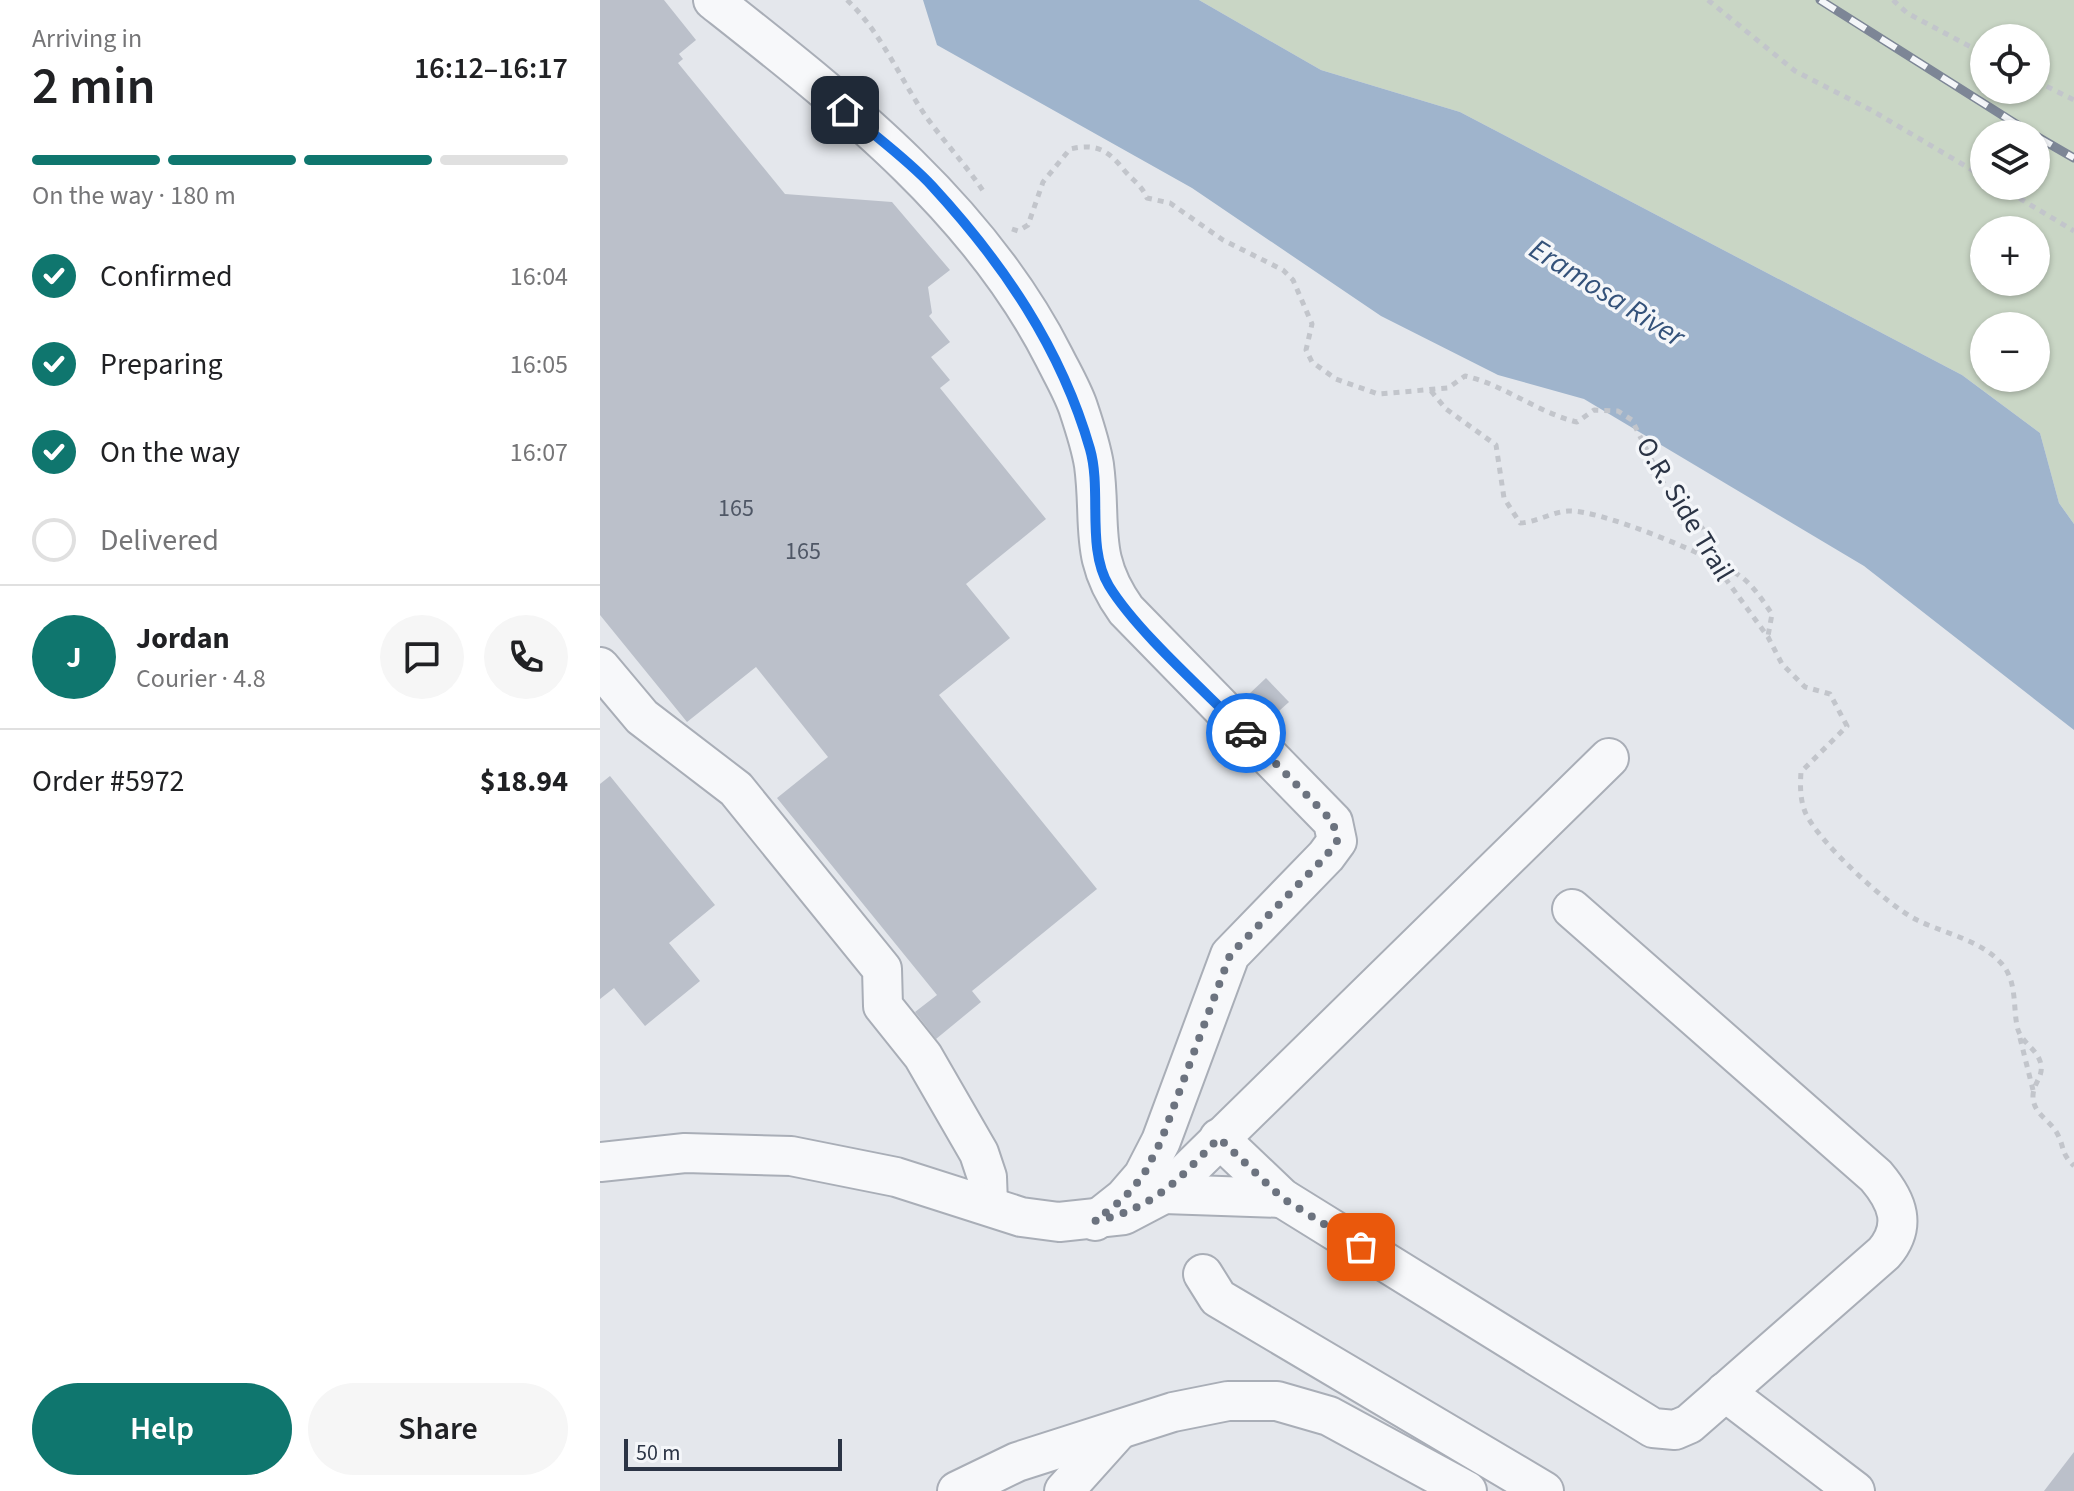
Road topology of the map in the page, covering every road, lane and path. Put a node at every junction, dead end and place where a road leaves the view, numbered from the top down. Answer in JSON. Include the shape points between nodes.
{"nodes":[{"id":1,"x":713,"y":0,"type":"edge"},
{"id":2,"x":847,"y":0,"type":"edge"},
{"id":3,"x":1708,"y":0,"type":"edge"},
{"id":4,"x":1893,"y":0,"type":"edge"},
{"id":5,"x":1970,"y":47,"type":"edge"},
{"id":6,"x":2050,"y":88,"type":"edge"},
{"id":7,"x":2074,"y":100,"type":"edge"},
{"id":8,"x":1970,"y":169,"type":"edge"},
{"id":9,"x":2022,"y":200,"type":"edge"},
{"id":10,"x":988,"y":201,"type":"dead end"},
{"id":11,"x":1003,"y":224,"type":"dead end"},
{"id":12,"x":2074,"y":231,"type":"edge"},
{"id":13,"x":1431,"y":391,"type":"junction"},
{"id":14,"x":1715,"y":560,"type":"junction"},
{"id":15,"x":1768,"y":637,"type":"junction"},
{"id":16,"x":600,"y":667,"type":"edge"},
{"id":17,"x":1609,"y":758,"type":"dead end"},
{"id":18,"x":1572,"y":909,"type":"dead end"},
{"id":19,"x":2019,"y":1037,"type":"junction"},
{"id":20,"x":2033,"y":1091,"type":"junction"},
{"id":21,"x":1219,"y":1138,"type":"junction"},
{"id":22,"x":600,"y":1162,"type":"edge"},
{"id":23,"x":2074,"y":1166,"type":"edge"},
{"id":24,"x":1164,"y":1194,"type":"junction"},
{"id":25,"x":1282,"y":1198,"type":"junction"},
{"id":26,"x":988,"y":1204,"type":"junction"},
{"id":27,"x":1095,"y":1221,"type":"junction"},
{"id":28,"x":1203,"y":1274,"type":"dead end"},
{"id":29,"x":1725,"y":1392,"type":"junction"},
{"id":30,"x":1116,"y":1433,"type":"junction"},
{"id":31,"x":957,"y":1491,"type":"edge"},
{"id":32,"x":1064,"y":1491,"type":"edge"},
{"id":33,"x":1467,"y":1491,"type":"edge"},
{"id":34,"x":1544,"y":1491,"type":"edge"},
{"id":35,"x":1855,"y":1491,"type":"edge"}],
"edges":[{"from":1,"to":27,"type":"lane","via":[[930,184],[998,264],[1036,322],[1077,404],[1094,462],[1096,523],[1107,584],[1126,610],[1333,822],[1337,841],[1326,856],[1230,955],[1161,1141],[1143,1176]]},
{"from":2,"to":10,"type":"path"},
{"from":3,"to":8,"type":"path","via":[[1795,71]]},
{"from":4,"to":5,"type":"path"},
{"from":6,"to":7,"type":"path"},
{"from":9,"to":12,"type":"path"},
{"from":11,"to":13,"type":"path","name":"O.R. Side Trail","via":[[1018,231],[1028,225],[1043,182],[1070,149],[1103,148],[1141,183],[1147,198],[1170,203],[1223,240],[1277,265],[1293,280],[1312,324],[1306,350],[1312,362],[1336,379],[1378,394]]},
{"from":13,"to":14,"type":"path","via":[[1446,409],[1496,445],[1504,498],[1520,523],[1567,511],[1592,515]]},
{"from":13,"to":14,"type":"path","name":"O.R. Side Trail","via":[[1448,388],[1465,376],[1577,422],[1594,410],[1618,411],[1632,420],[1662,481],[1703,529]]},
{"from":14,"to":15,"type":"path","name":"O.R. Side Trail"},
{"from":14,"to":15,"type":"path","via":[[1744,578],[1772,614]]},
{"from":15,"to":19,"type":"path","name":"O.R. Side Trail","via":[[1782,664],[1805,687],[1830,694],[1847,726],[1801,772],[1806,814],[1869,885],[1901,912],[1953,934],[2004,965],[2013,985]]},
{"from":16,"to":26,"type":"lane","via":[[642,717],[736,789],[882,969],[883,1006],[923,1056],[979,1153]]},
{"from":17,"to":21,"type":"lane"},
{"from":18,"to":29,"type":"lane","via":[[1876,1176],[1894,1200],[1899,1228],[1884,1253]]},
{"from":19,"to":20,"type":"path"},
{"from":19,"to":20,"type":"path","name":"O.R. Side Trail","via":[[2039,1058],[2042,1074]]},
{"from":20,"to":23,"type":"path","name":"O.R. Side Trail","via":[[2041,1116],[2057,1135],[2061,1154]]},
{"from":21,"to":24,"type":"lane"},
{"from":21,"to":25,"type":"lane"},
{"from":22,"to":26,"type":"lane","via":[[685,1153],[791,1156],[896,1177]]},
{"from":24,"to":25,"type":"lane"},
{"from":24,"to":27,"type":"lane","via":[[1124,1215]]},
{"from":25,"to":29,"type":"lane","via":[[1653,1428],[1675,1430],[1689,1424]]},
{"from":26,"to":27,"type":"lane","via":[[1034,1219]]},
{"from":28,"to":34,"type":"lane","via":[[1218,1298]]},
{"from":29,"to":35,"type":"lane"},
{"from":30,"to":31,"type":"lane","via":[[1017,1462]]},
{"from":30,"to":32,"type":"lane"},
{"from":30,"to":33,"type":"lane","via":[[1173,1412],[1228,1401],[1277,1401],[1329,1416]]}]}
